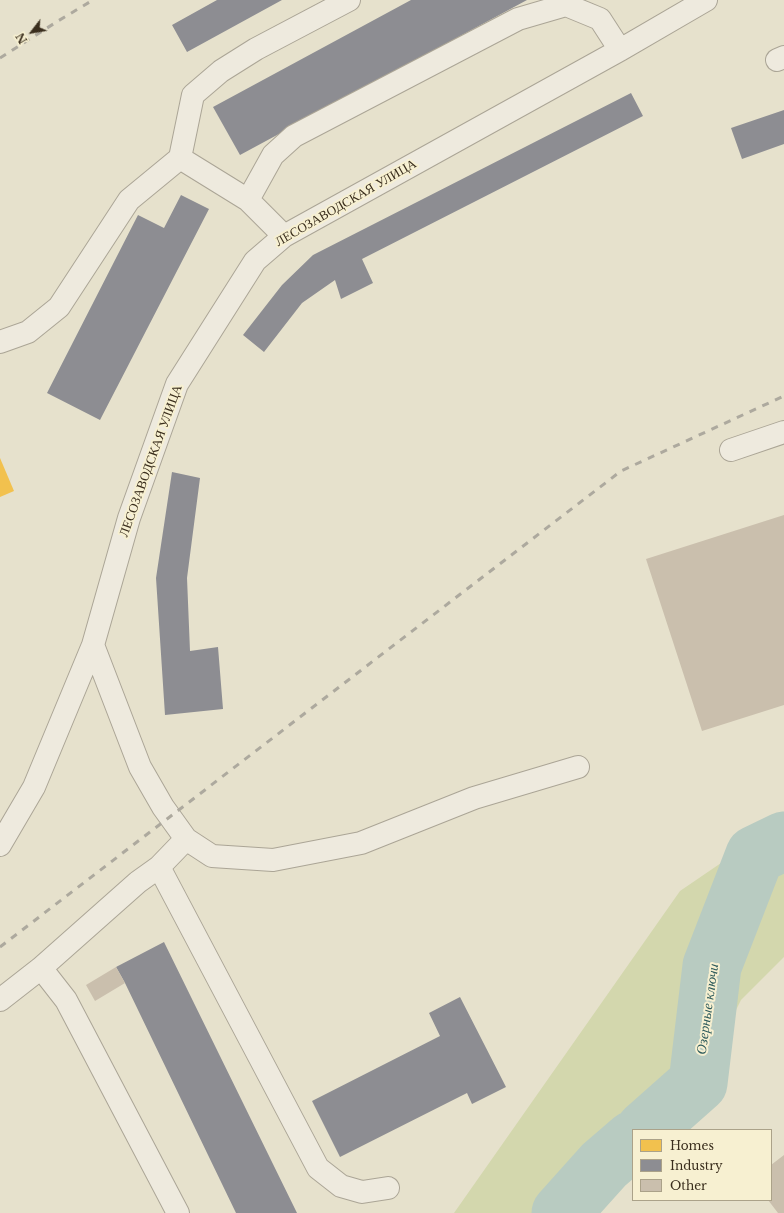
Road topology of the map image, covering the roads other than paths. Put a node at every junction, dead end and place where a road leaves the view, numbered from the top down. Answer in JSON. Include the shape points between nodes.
{"nodes":[{"id":1,"x":349,"y":0,"type":"edge"},
{"id":2,"x":706,"y":0,"type":"edge"},
{"id":3,"x":620,"y":50,"type":"junction"},
{"id":4,"x":180,"y":158,"type":"junction"},
{"id":5,"x":248,"y":200,"type":"junction"},
{"id":6,"x":284,"y":236,"type":"junction"},
{"id":7,"x":0,"y":342,"type":"edge"},
{"id":8,"x":784,"y":432,"type":"edge"},
{"id":9,"x":731,"y":450,"type":"dead end"},
{"id":10,"x":93,"y":645,"type":"junction"},
{"id":11,"x":578,"y":767,"type":"dead end"},
{"id":12,"x":186,"y":839,"type":"junction"},
{"id":13,"x":0,"y":845,"type":"edge"},
{"id":14,"x":159,"y":866,"type":"junction"},
{"id":15,"x":41,"y":968,"type":"junction"},
{"id":16,"x":0,"y":1000,"type":"edge"},
{"id":17,"x":388,"y":1188,"type":"dead end"},
{"id":18,"x":178,"y":1213,"type":"edge"}],
"edges":[{"from":1,"to":4,"type":"street","via":[[220,71],[193,96]]},
{"from":2,"to":3,"type":"street","name":"ЛЕСОЗАВОДСКАЯ УЛИЦА"},
{"from":3,"to":5,"type":"street","via":[[600,20],[566,5],[518,19],[294,136],[273,155]]},
{"from":3,"to":6,"type":"street","name":"ЛЕСОЗАВОДСКАЯ УЛИЦА"},
{"from":4,"to":5,"type":"street"},
{"from":4,"to":7,"type":"street","via":[[129,200],[59,307],[28,332]]},
{"from":5,"to":6,"type":"street"},
{"from":6,"to":10,"type":"street","name":"ЛЕСОЗАВОДСКАЯ УЛИЦА","via":[[254,261],[178,384],[129,518]]},
{"from":8,"to":9,"type":"street"},
{"from":10,"to":12,"type":"street","via":[[140,767],[162,807]]},
{"from":10,"to":13,"type":"street","name":"ЛЕСОЗАВОДСКАЯ УЛИЦА","via":[[34,786]]},
{"from":11,"to":12,"type":"street","via":[[474,798],[361,843],[273,860],[212,856]]},
{"from":12,"to":14,"type":"street"},
{"from":14,"to":15,"type":"street"},
{"from":14,"to":17,"type":"street","via":[[318,1168],[342,1186],[362,1192]]},
{"from":15,"to":16,"type":"street"},
{"from":15,"to":18,"type":"street","via":[[66,1000]]}]}
